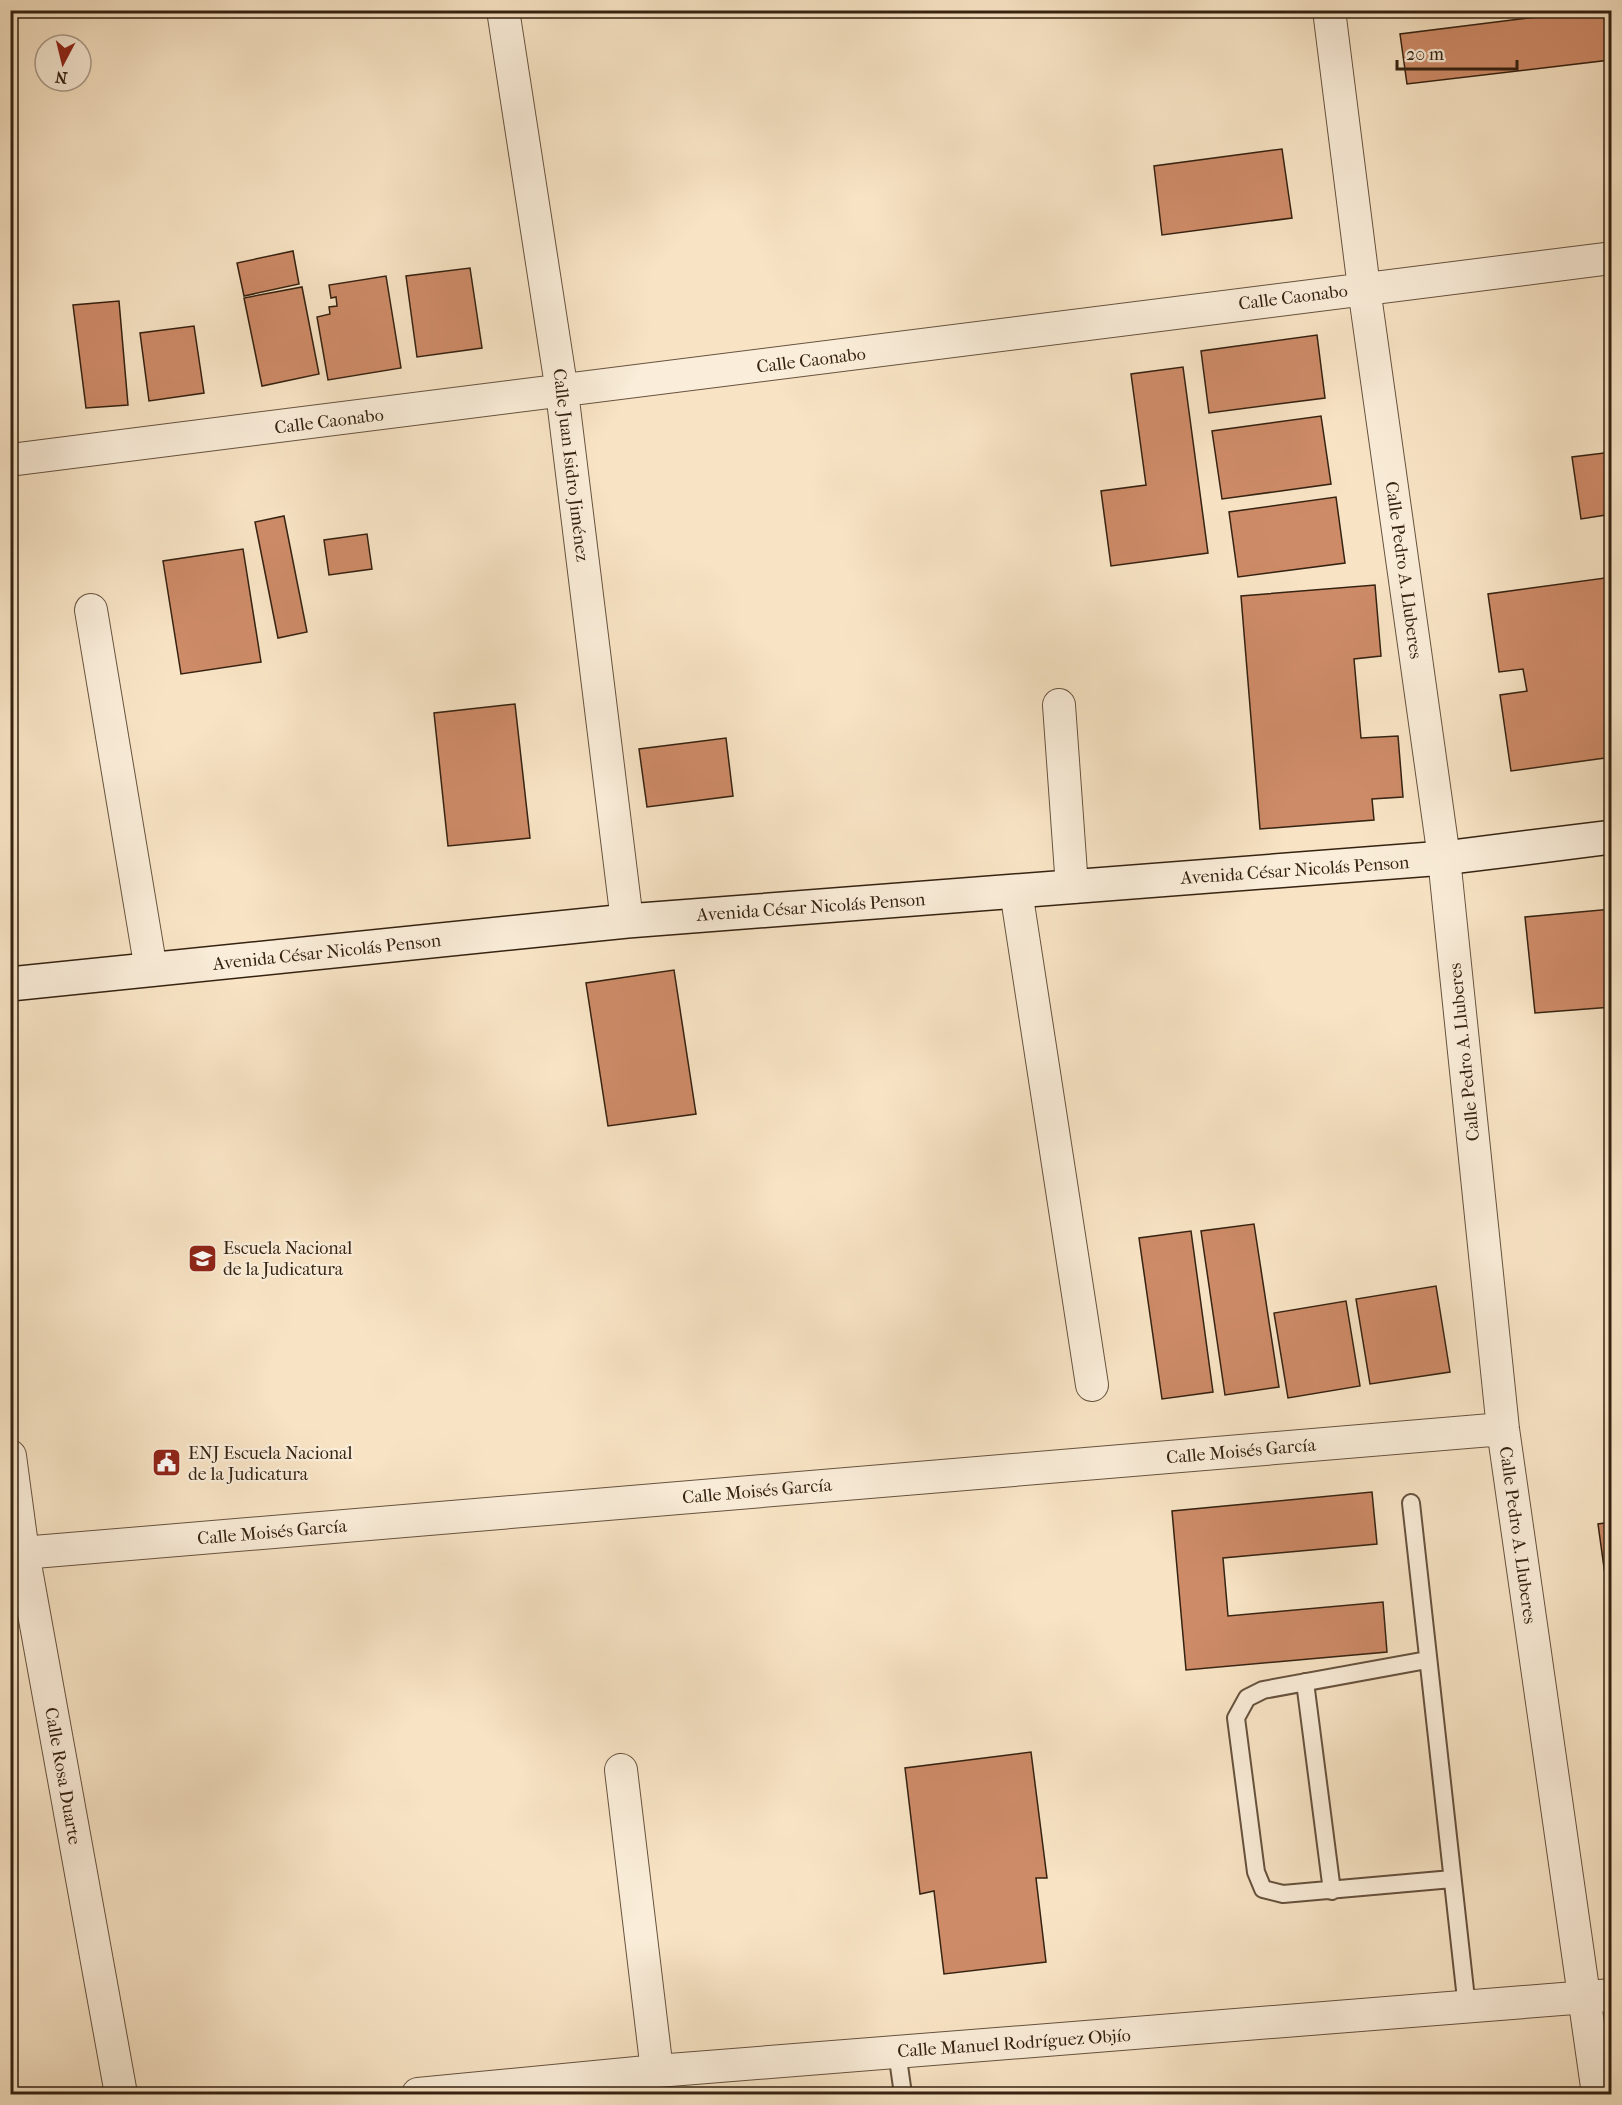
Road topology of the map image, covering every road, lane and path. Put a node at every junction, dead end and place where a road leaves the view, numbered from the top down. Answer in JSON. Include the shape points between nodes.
{"nodes":[{"id":1,"x":503,"y":10,"type":"edge"},
{"id":2,"x":1329,"y":10,"type":"edge"},
{"id":3,"x":1611,"y":258,"type":"edge"},
{"id":4,"x":1364,"y":288,"type":"junction"},
{"id":5,"x":562,"y":392,"type":"junction"},
{"id":6,"x":10,"y":460,"type":"edge"},
{"id":7,"x":91,"y":610,"type":"dead end"},
{"id":8,"x":1059,"y":705,"type":"dead end"},
{"id":9,"x":1611,"y":837,"type":"edge"},
{"id":10,"x":1444,"y":858,"type":"junction"},
{"id":11,"x":1072,"y":887,"type":"junction"},
{"id":12,"x":1016,"y":891,"type":"junction"},
{"id":13,"x":627,"y":921,"type":"junction"},
{"id":14,"x":151,"y":970,"type":"junction"},
{"id":15,"x":10,"y":984,"type":"edge"},
{"id":16,"x":1092,"y":1385,"type":"dead end"},
{"id":17,"x":1503,"y":1429,"type":"junction"},
{"id":18,"x":10,"y":1456,"type":"edge"},
{"id":19,"x":1411,"y":1503,"type":"dead end"},
{"id":20,"x":17,"y":1553,"type":"edge"},
{"id":21,"x":1427,"y":1660,"type":"junction"},
{"id":22,"x":1305,"y":1682,"type":"junction"},
{"id":23,"x":621,"y":1770,"type":"dead end"},
{"id":24,"x":1452,"y":1878,"type":"junction"},
{"id":25,"x":1332,"y":1891,"type":"junction"},
{"id":26,"x":1598,"y":1997,"type":"edge"},
{"id":27,"x":1467,"y":2008,"type":"junction"},
{"id":28,"x":897,"y":2052,"type":"junction"},
{"id":29,"x":657,"y":2071,"type":"junction"},
{"id":30,"x":121,"y":2094,"type":"edge"},
{"id":31,"x":418,"y":2094,"type":"edge"},
{"id":32,"x":903,"y":2094,"type":"edge"},
{"id":33,"x":1598,"y":2094,"type":"edge"}],
"edges":[{"from":1,"to":5,"type":"street","name":"Calle Juan Isidro Jiménez"},
{"from":2,"to":4,"type":"street","name":"Calle Pedro A. Lluberes"},
{"from":3,"to":4,"type":"street","name":"Calle Caonabo"},
{"from":4,"to":5,"type":"street","name":"Calle Caonabo"},
{"from":4,"to":10,"type":"street","name":"Calle Pedro A. Lluberes"},
{"from":5,"to":6,"type":"street","name":"Calle Caonabo"},
{"from":5,"to":13,"type":"street","name":"Calle Juan Isidro Jiménez"},
{"from":7,"to":14,"type":"street"},
{"from":8,"to":11,"type":"street"},
{"from":9,"to":10,"type":"main road","name":"Avenida César Nicolás Penson"},
{"from":10,"to":11,"type":"main road","name":"Avenida César Nicolás Penson"},
{"from":10,"to":17,"type":"street","name":"Calle Pedro A. Lluberes"},
{"from":11,"to":12,"type":"main road","name":"Avenida César Nicolás Penson"},
{"from":12,"to":13,"type":"main road","name":"Avenida César Nicolás Penson"},
{"from":12,"to":16,"type":"street"},
{"from":13,"to":14,"type":"main road","name":"Avenida César Nicolás Penson"},
{"from":14,"to":15,"type":"main road","name":"Avenida César Nicolás Penson"},
{"from":17,"to":20,"type":"street","name":"Calle Moisés García"},
{"from":17,"to":26,"type":"street","name":"Calle Pedro A. Lluberes"},
{"from":18,"to":20,"type":"street","name":"Calle Rosa Duarte"},
{"from":19,"to":21,"type":"lane"},
{"from":20,"to":30,"type":"street","name":"Calle Rosa Duarte"},
{"from":21,"to":22,"type":"lane"},
{"from":21,"to":24,"type":"lane"},
{"from":22,"to":25,"type":"lane"},
{"from":22,"to":25,"type":"lane","via":[[1263,1690],[1247,1698],[1236,1718],[1256,1872],[1263,1889],[1283,1894]]},
{"from":23,"to":29,"type":"street"},
{"from":24,"to":25,"type":"lane"},
{"from":24,"to":27,"type":"lane"},
{"from":26,"to":27,"type":"street","name":"Calle Manuel Rodríguez Objío"},
{"from":26,"to":33,"type":"street","name":"Calle Pedro A. Lluberes"},
{"from":27,"to":28,"type":"street","name":"Calle Manuel Rodríguez Objío"},
{"from":28,"to":29,"type":"street","name":"Calle Manuel Rodríguez Objío"},
{"from":28,"to":32,"type":"lane"},
{"from":29,"to":31,"type":"street","name":"Calle Manuel Rodríguez Objío"}]}
